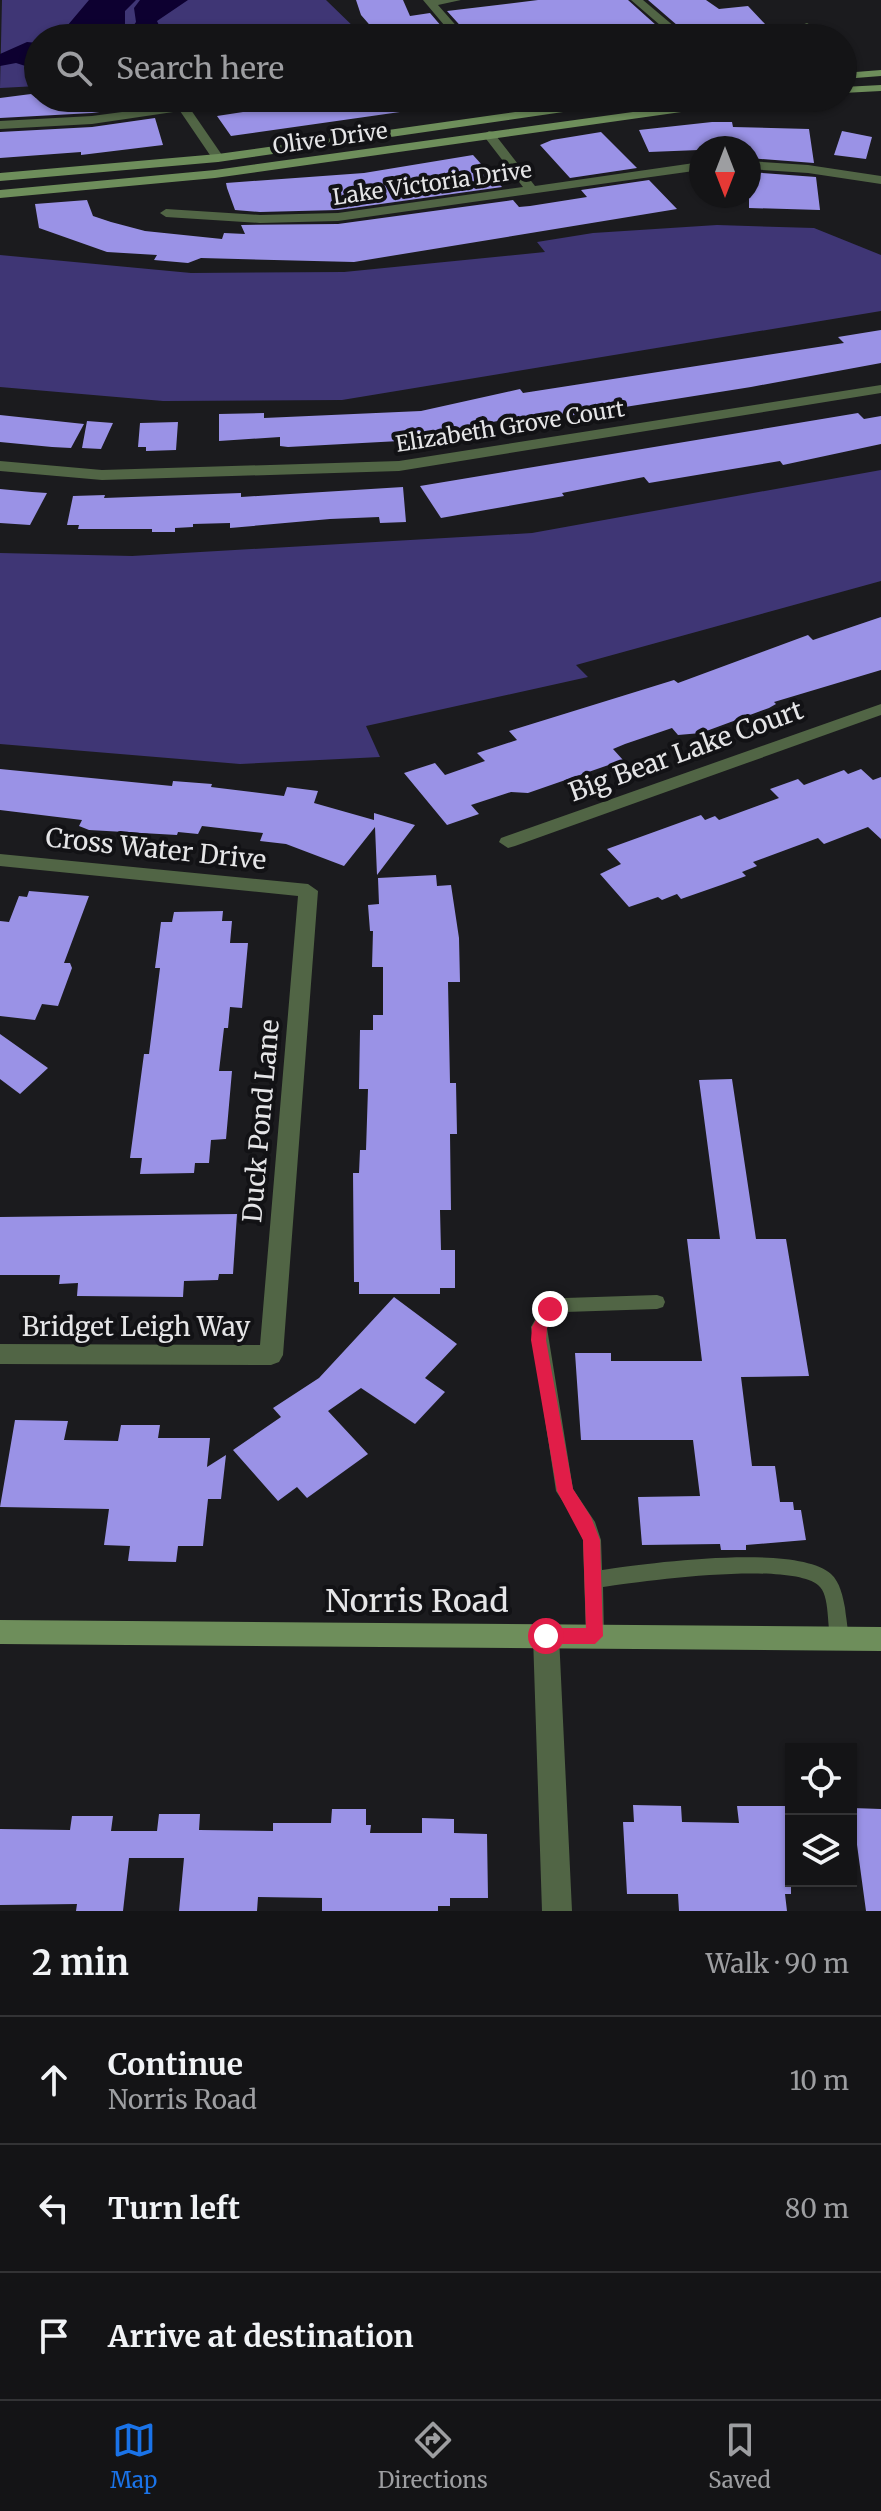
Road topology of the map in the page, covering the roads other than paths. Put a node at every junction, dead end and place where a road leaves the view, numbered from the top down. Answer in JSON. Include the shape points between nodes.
{"nodes":[{"id":1,"x":456,"y":0,"type":"edge"},
{"id":2,"x":636,"y":0,"type":"edge"},
{"id":3,"x":429,"y":2,"type":"edge"},
{"id":4,"x":449,"y":24,"type":"edge"},
{"id":5,"x":665,"y":24,"type":"edge"},
{"id":6,"x":881,"y":73,"type":"edge"},
{"id":7,"x":857,"y":75,"type":"edge"},
{"id":8,"x":881,"y":88,"type":"edge"},
{"id":9,"x":857,"y":89,"type":"edge"},
{"id":10,"x":148,"y":112,"type":"edge"},
{"id":11,"x":186,"y":112,"type":"edge"},
{"id":12,"x":539,"y":112,"type":"edge"},
{"id":13,"x":565,"y":112,"type":"edge"},
{"id":14,"x":647,"y":112,"type":"edge"},
{"id":15,"x":0,"y":125,"type":"edge"},
{"id":16,"x":489,"y":135,"type":"junction"},
{"id":17,"x":218,"y":158,"type":"junction"},
{"id":18,"x":761,"y":166,"type":"edge"},
{"id":19,"x":689,"y":168,"type":"edge"},
{"id":20,"x":0,"y":177,"type":"edge"},
{"id":21,"x":880,"y":179,"type":"edge"},
{"id":22,"x":531,"y":189,"type":"junction"},
{"id":23,"x":41,"y":191,"type":"junction"},
{"id":24,"x":0,"y":194,"type":"edge"},
{"id":25,"x":166,"y":213,"type":"dead end"},
{"id":26,"x":881,"y":389,"type":"edge"},
{"id":27,"x":0,"y":466,"type":"edge"},
{"id":28,"x":881,"y":709,"type":"edge"},
{"id":29,"x":508,"y":842,"type":"dead end"},
{"id":30,"x":0,"y":860,"type":"edge"},
{"id":31,"x":308,"y":891,"type":"joint"},
{"id":32,"x":657,"y":1302,"type":"dead end"},
{"id":33,"x":0,"y":1354,"type":"edge"},
{"id":34,"x":271,"y":1355,"type":"joint"},
{"id":35,"x":593,"y":1580,"type":"junction"},
{"id":36,"x":0,"y":1632,"type":"edge"},
{"id":37,"x":546,"y":1636,"type":"junction"},
{"id":38,"x":595,"y":1636,"type":"junction"},
{"id":39,"x":839,"y":1638,"type":"junction"},
{"id":40,"x":881,"y":1639,"type":"edge"},
{"id":41,"x":557,"y":1911,"type":"edge"}],
"edges":[{"from":1,"to":3,"type":"street"},
{"from":2,"to":5,"type":"street"},
{"from":3,"to":4,"type":"street"},
{"from":6,"to":7,"type":"main road"},
{"from":8,"to":9,"type":"main road"},
{"from":10,"to":15,"type":"street"},
{"from":11,"to":17,"type":"street"},
{"from":12,"to":17,"type":"main road","name":"Olive Drive"},
{"from":13,"to":16,"type":"main road","via":[[499,127]]},
{"from":14,"to":16,"type":"main road","name":"Olive Drive"},
{"from":16,"to":22,"type":"street"},
{"from":16,"to":23,"type":"main road","name":"Olive Drive","via":[[215,174]]},
{"from":17,"to":20,"type":"main road","name":"Olive Drive"},
{"from":17,"to":23,"type":"main road","via":[[198,167]]},
{"from":18,"to":21,"type":"street"},
{"from":19,"to":22,"type":"street","name":"Lake Victoria Drive"},
{"from":22,"to":25,"type":"street","name":"Lake Victoria Drive","via":[[338,217]]},
{"from":23,"to":24,"type":"main road","name":"Olive Drive"},
{"from":26,"to":27,"type":"street","name":"Elizabeth Grove Court","via":[[399,466],[102,475]]},
{"from":28,"to":29,"type":"street","name":"Big Bear Lake Court"},
{"from":30,"to":31,"type":"street","name":"Cross Water Drive"},
{"from":31,"to":34,"type":"street","name":"Duck Pond Lane"},
{"from":32,"to":35,"type":"lane","via":[[565,1305],[550,1309],[539,1327],[565,1491],[592,1540]]},
{"from":33,"to":34,"type":"street","name":"Bridget Leigh Way"},
{"from":35,"to":38,"type":"lane"},
{"from":35,"to":39,"type":"lane","via":[[651,1570],[793,1567],[822,1577],[830,1586]]},
{"from":36,"to":37,"type":"main road","name":"Norris Road"},
{"from":37,"to":38,"type":"main road","name":"Norris Road"},
{"from":37,"to":41,"type":"street"},
{"from":38,"to":39,"type":"main road","name":"Norris Road"},
{"from":39,"to":40,"type":"main road","name":"Norris Road"}]}
